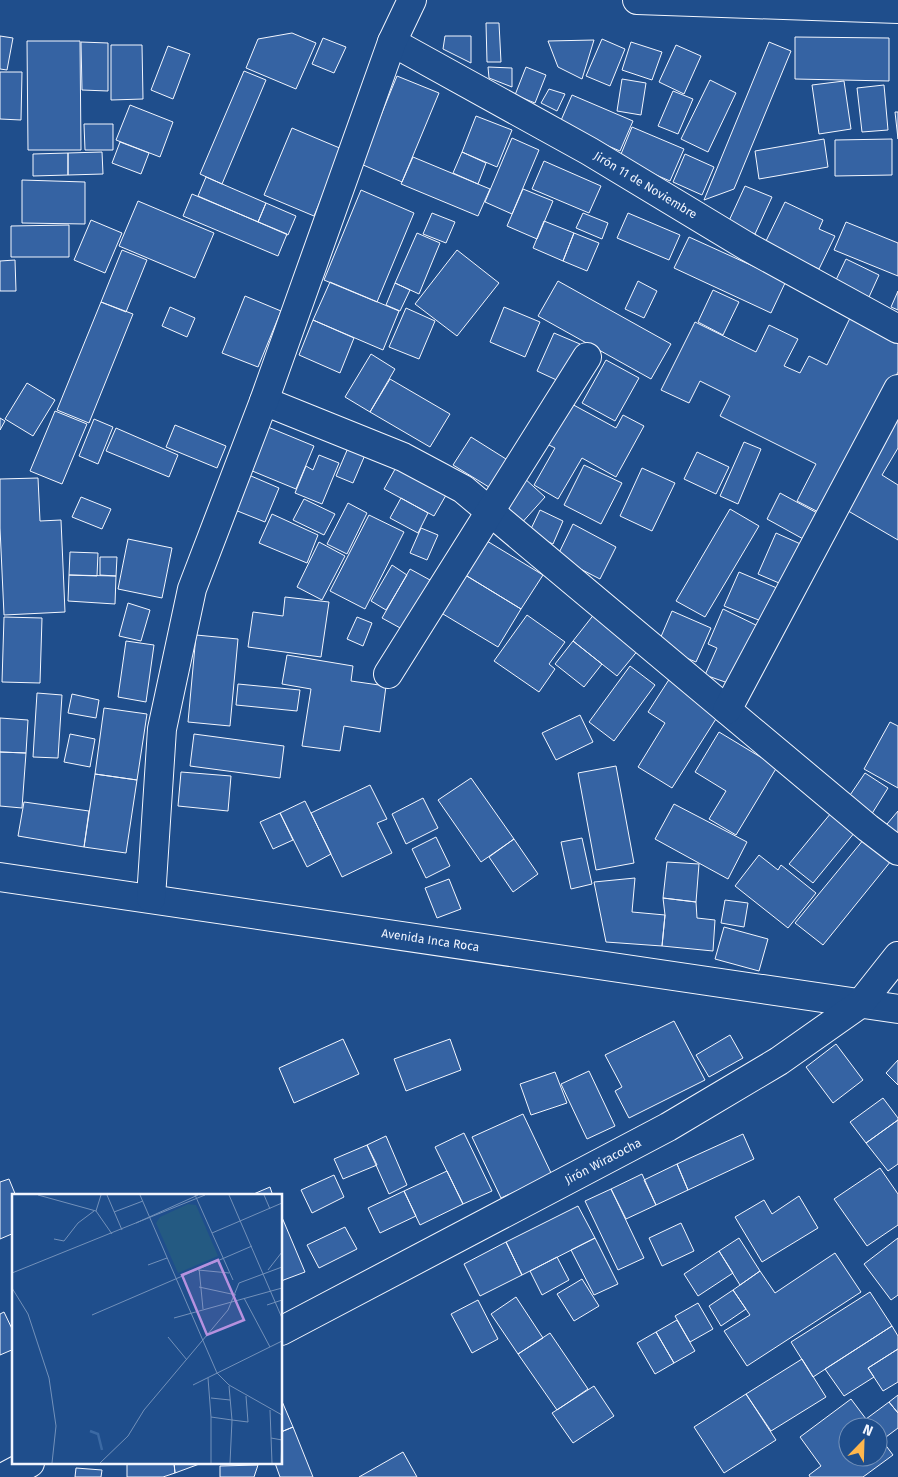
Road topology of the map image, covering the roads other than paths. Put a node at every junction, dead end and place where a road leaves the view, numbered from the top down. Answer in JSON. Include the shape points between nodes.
{"nodes":[{"id":1,"x":412,"y":0,"type":"edge"},
{"id":2,"x":637,"y":0,"type":"edge"},
{"id":3,"x":898,"y":9,"type":"edge"},
{"id":4,"x":392,"y":42,"type":"junction"},
{"id":5,"x":898,"y":328,"type":"edge"},
{"id":6,"x":587,"y":357,"type":"dead end"},
{"id":7,"x":898,"y":389,"type":"edge"},
{"id":8,"x":264,"y":401,"type":"junction"},
{"id":9,"x":490,"y":512,"type":"junction"},
{"id":10,"x":388,"y":674,"type":"dead end"},
{"id":11,"x":727,"y":710,"type":"junction"},
{"id":12,"x":898,"y":851,"type":"edge"},
{"id":13,"x":0,"y":877,"type":"edge"},
{"id":14,"x":151,"y":898,"type":"junction"},
{"id":15,"x":898,"y":956,"type":"edge"},
{"id":16,"x":860,"y":1004,"type":"junction"},
{"id":17,"x":898,"y":1009,"type":"edge"},
{"id":18,"x":282,"y":1330,"type":"edge"},
{"id":19,"x":28,"y":1464,"type":"edge"},
{"id":20,"x":4,"y":1477,"type":"edge"}],
"edges":[{"from":1,"to":4,"type":"street"},
{"from":2,"to":3,"type":"street"},
{"from":4,"to":5,"type":"street","name":"Jirón 11 de Noviembre","via":[[589,151],[748,247]]},
{"from":4,"to":8,"type":"street"},
{"from":6,"to":9,"type":"street"},
{"from":7,"to":11,"type":"street"},
{"from":8,"to":9,"type":"street","via":[[403,457],[463,489]]},
{"from":8,"to":14,"type":"street","via":[[192,589],[162,729]]},
{"from":9,"to":10,"type":"street"},
{"from":9,"to":11,"type":"street"},
{"from":11,"to":12,"type":"street"},
{"from":13,"to":14,"type":"street","name":"Avenida Inca Roca"},
{"from":14,"to":16,"type":"street","name":"Avenida Inca Roca"},
{"from":15,"to":16,"type":"street","name":"Jirón Wiracocha"},
{"from":16,"to":17,"type":"street","name":"Avenida Inca Roca"},
{"from":16,"to":18,"type":"street","name":"Jirón Wiracocha","via":[[780,1061],[668,1127]]},
{"from":19,"to":20,"type":"street"}]}
